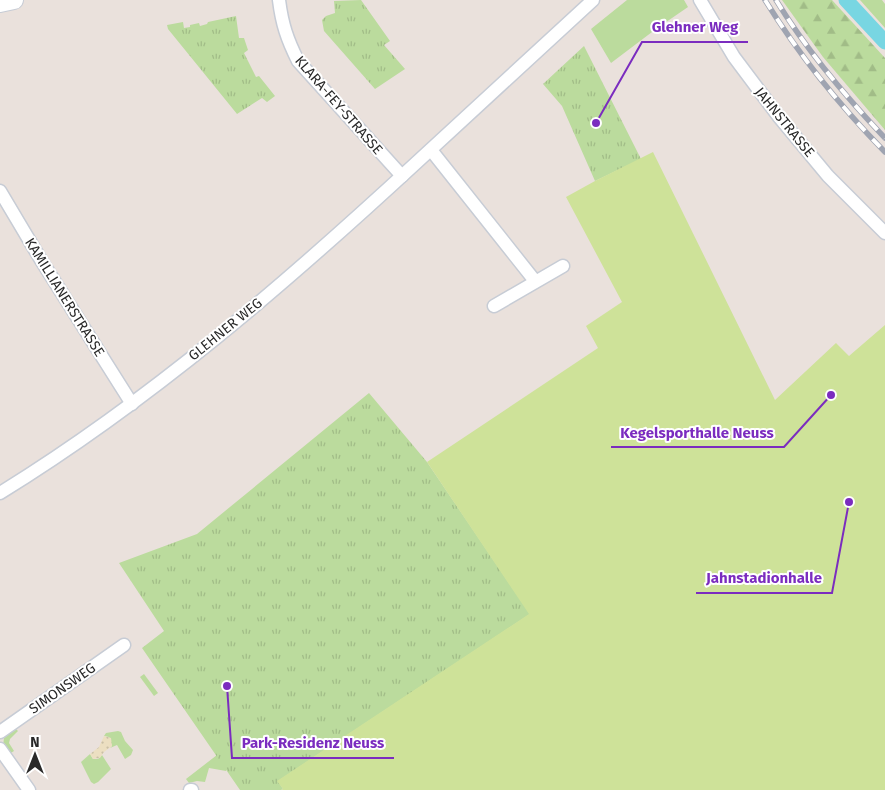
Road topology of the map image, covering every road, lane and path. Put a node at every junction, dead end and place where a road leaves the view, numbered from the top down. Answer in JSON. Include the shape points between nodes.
{"nodes":[{"id":1,"x":14,"y":0,"type":"edge"},
{"id":2,"x":279,"y":0,"type":"edge"},
{"id":3,"x":592,"y":0,"type":"edge"},
{"id":4,"x":700,"y":0,"type":"edge"},
{"id":5,"x":0,"y":3,"type":"edge"},
{"id":6,"x":431,"y":150,"type":"junction"},
{"id":7,"x":402,"y":176,"type":"junction"},
{"id":8,"x":0,"y":191,"type":"edge"},
{"id":9,"x":885,"y":233,"type":"edge"},
{"id":10,"x":563,"y":266,"type":"dead end"},
{"id":11,"x":535,"y":281,"type":"junction"},
{"id":12,"x":494,"y":306,"type":"dead end"},
{"id":13,"x":132,"y":404,"type":"junction"},
{"id":14,"x":2,"y":488,"type":"edge"},
{"id":15,"x":124,"y":645,"type":"dead end"},
{"id":16,"x":0,"y":732,"type":"edge"},
{"id":17,"x":0,"y":750,"type":"edge"},
{"id":18,"x":29,"y":790,"type":"edge"}],
"edges":[{"from":1,"to":5,"type":"main road"},
{"from":2,"to":7,"type":"street","name":"KLARA-FEY-STRASSE","via":[[282,24],[298,61]]},
{"from":3,"to":6,"type":"street","name":"GLEHNER WEG"},
{"from":4,"to":9,"type":"street","name":"JAHNSTRASSE","via":[[734,57],[779,117],[828,176]]},
{"from":6,"to":7,"type":"street","name":"GLEHNER WEG"},
{"from":6,"to":11,"type":"street"},
{"from":7,"to":13,"type":"street","name":"GLEHNER WEG","via":[[306,262]]},
{"from":8,"to":13,"type":"street","name":"KAMILLIANERSTRASSE"},
{"from":10,"to":11,"type":"street"},
{"from":11,"to":12,"type":"street"},
{"from":13,"to":14,"type":"street","name":"GLEHNER WEG"},
{"from":15,"to":16,"type":"street","name":"SIMONSWEG"},
{"from":17,"to":18,"type":"street"}]}
